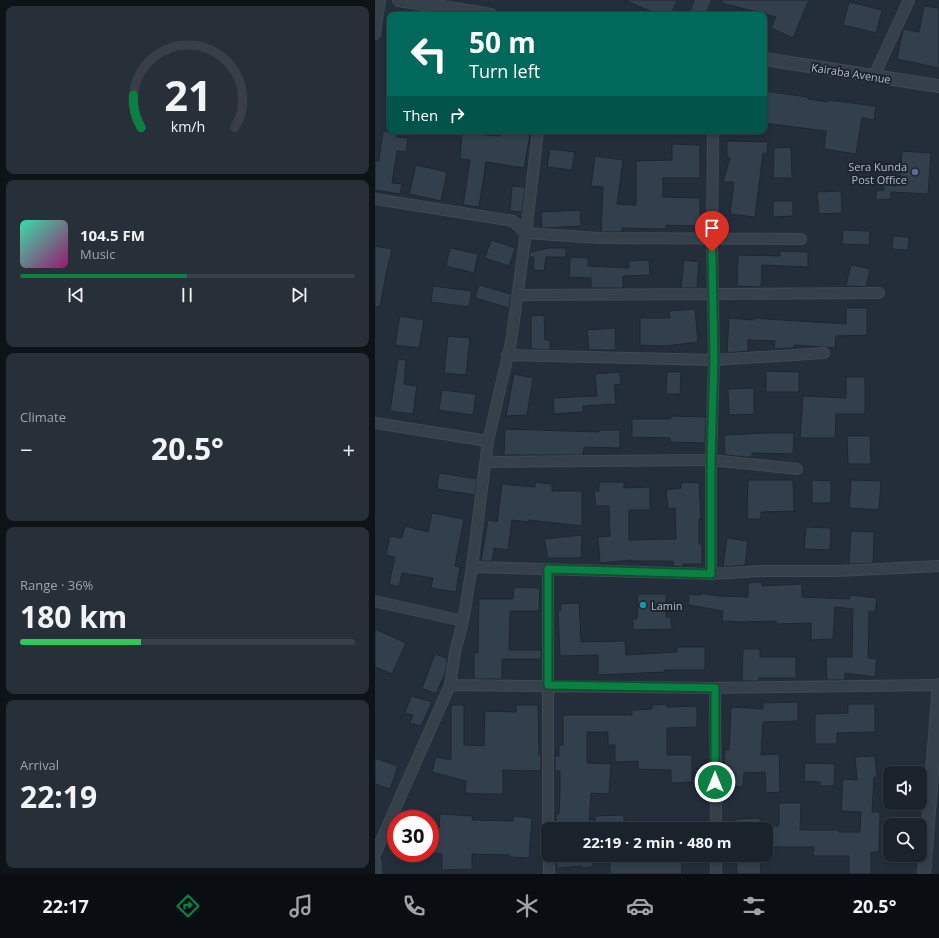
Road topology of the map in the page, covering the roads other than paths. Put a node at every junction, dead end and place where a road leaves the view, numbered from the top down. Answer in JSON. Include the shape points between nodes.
{"nodes":[{"id":1,"x":380,"y":0,"type":"edge"},
{"id":2,"x":399,"y":0,"type":"edge"},
{"id":3,"x":703,"y":0,"type":"edge"},
{"id":4,"x":909,"y":0,"type":"edge"},
{"id":5,"x":473,"y":12,"type":"edge"},
{"id":6,"x":698,"y":12,"type":"edge"},
{"id":7,"x":375,"y":34,"type":"edge"},
{"id":8,"x":767,"y":59,"type":"edge"},
{"id":9,"x":874,"y":76,"type":"junction"},
{"id":10,"x":939,"y":86,"type":"edge"},
{"id":11,"x":538,"y":134,"type":"edge"},
{"id":12,"x":713,"y":134,"type":"edge"},
{"id":13,"x":375,"y":199,"type":"edge"},
{"id":14,"x":526,"y":233,"type":"junction"},
{"id":15,"x":712,"y":239,"type":"junction"},
{"id":16,"x":801,"y":239,"type":"dead end"},
{"id":17,"x":879,"y":293,"type":"dead end"},
{"id":18,"x":714,"y":294,"type":"junction"},
{"id":19,"x":517,"y":295,"type":"junction"},
{"id":20,"x":824,"y":353,"type":"dead end"},
{"id":21,"x":507,"y":355,"type":"junction"},
{"id":22,"x":714,"y":360,"type":"junction"},
{"id":23,"x":375,"y":423,"type":"edge"},
{"id":24,"x":488,"y":441,"type":"junction"},
{"id":25,"x":711,"y":460,"type":"junction"},
{"id":26,"x":486,"y":462,"type":"junction"},
{"id":27,"x":797,"y":469,"type":"dead end"},
{"id":28,"x":939,"y":566,"type":"edge"},
{"id":29,"x":472,"y":567,"type":"junction"},
{"id":30,"x":548,"y":569,"type":"junction"},
{"id":31,"x":711,"y":574,"type":"junction"},
{"id":32,"x":375,"y":602,"type":"edge"},
{"id":33,"x":463,"y":621,"type":"junction"},
{"id":34,"x":450,"y":685,"type":"junction"},
{"id":35,"x":548,"y":685,"type":"junction"},
{"id":36,"x":939,"y":685,"type":"edge"},
{"id":37,"x":715,"y":688,"type":"junction"},
{"id":38,"x":548,"y":822,"type":"edge"},
{"id":39,"x":715,"y":822,"type":"edge"},
{"id":40,"x":375,"y":854,"type":"edge"},
{"id":41,"x":375,"y":861,"type":"edge"},
{"id":42,"x":549,"y":862,"type":"edge"},
{"id":43,"x":716,"y":862,"type":"edge"},
{"id":44,"x":376,"y":874,"type":"edge"},
{"id":45,"x":549,"y":874,"type":"edge"},
{"id":46,"x":716,"y":874,"type":"edge"},
{"id":47,"x":924,"y":874,"type":"edge"}],
"edges":[{"from":1,"to":7,"type":"street"},
{"from":2,"to":5,"type":"street"},
{"from":3,"to":6,"type":"street"},
{"from":4,"to":9,"type":"street"},
{"from":8,"to":9,"type":"street","name":"Kairaba Avenue"},
{"from":9,"to":10,"type":"street","name":"Kairaba Avenue"},
{"from":11,"to":14,"type":"street"},
{"from":12,"to":15,"type":"street"},
{"from":13,"to":14,"type":"street","via":[[513,221]]},
{"from":14,"to":15,"type":"street","via":[[599,238]]},
{"from":14,"to":19,"type":"street"},
{"from":15,"to":16,"type":"street"},
{"from":15,"to":18,"type":"street"},
{"from":17,"to":18,"type":"street"},
{"from":18,"to":19,"type":"street"},
{"from":18,"to":22,"type":"street"},
{"from":19,"to":21,"type":"street"},
{"from":20,"to":22,"type":"street"},
{"from":21,"to":22,"type":"street"},
{"from":21,"to":24,"type":"street"},
{"from":22,"to":25,"type":"street"},
{"from":23,"to":24,"type":"street"},
{"from":24,"to":26,"type":"street"},
{"from":25,"to":26,"type":"street"},
{"from":25,"to":27,"type":"street"},
{"from":25,"to":31,"type":"street"},
{"from":26,"to":29,"type":"street"},
{"from":28,"to":31,"type":"street"},
{"from":29,"to":30,"type":"street"},
{"from":29,"to":33,"type":"street"},
{"from":30,"to":31,"type":"street"},
{"from":30,"to":35,"type":"street"},
{"from":32,"to":33,"type":"street"},
{"from":33,"to":34,"type":"street"},
{"from":34,"to":35,"type":"street"},
{"from":34,"to":40,"type":"street"},
{"from":35,"to":37,"type":"street"},
{"from":35,"to":38,"type":"street"},
{"from":36,"to":37,"type":"street"},
{"from":36,"to":47,"type":"street"},
{"from":37,"to":39,"type":"street"},
{"from":41,"to":44,"type":"street"},
{"from":42,"to":45,"type":"street"},
{"from":43,"to":46,"type":"street"}]}
